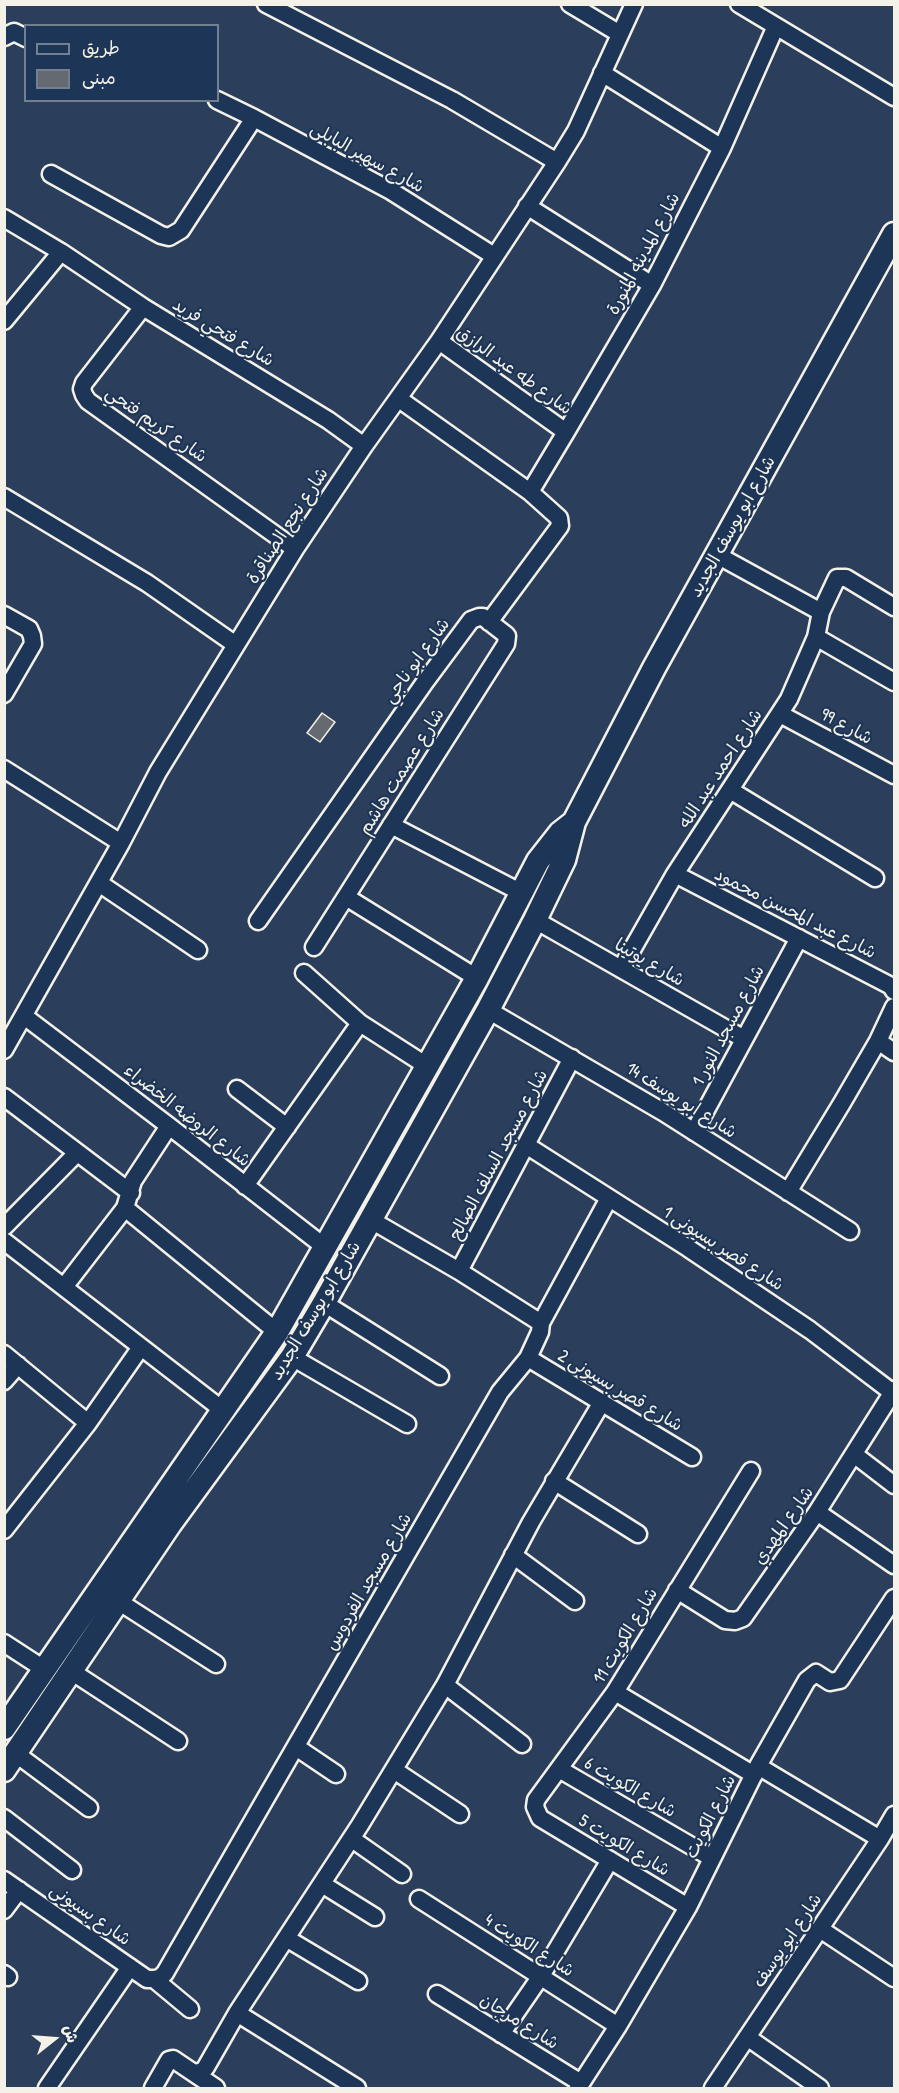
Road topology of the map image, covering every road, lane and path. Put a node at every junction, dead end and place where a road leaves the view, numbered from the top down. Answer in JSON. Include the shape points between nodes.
{"nodes":[{"id":1,"x":266,"y":4,"type":"edge"},
{"id":2,"x":570,"y":4,"type":"edge"},
{"id":3,"x":634,"y":4,"type":"edge"},
{"id":4,"x":740,"y":4,"type":"edge"},
{"id":5,"x":776,"y":26,"type":"junction"},
{"id":6,"x":620,"y":34,"type":"junction"},
{"id":7,"x":4,"y":37,"type":"edge"},
{"id":8,"x":24,"y":37,"type":"edge"},
{"id":9,"x":603,"y":73,"type":"junction"},
{"id":10,"x":894,"y":97,"type":"edge"},
{"id":11,"x":219,"y":101,"type":"edge"},
{"id":12,"x":254,"y":118,"type":"junction"},
{"id":13,"x":722,"y":148,"type":"junction"},
{"id":14,"x":557,"y":162,"type":"junction"},
{"id":15,"x":51,"y":174,"type":"dead end"},
{"id":16,"x":527,"y":206,"type":"junction"},
{"id":17,"x":4,"y":218,"type":"edge"},
{"id":18,"x":894,"y":234,"type":"edge"},
{"id":19,"x":61,"y":252,"type":"junction"},
{"id":20,"x":494,"y":256,"type":"junction"},
{"id":21,"x":652,"y":285,"type":"junction"},
{"id":22,"x":143,"y":307,"type":"junction"},
{"id":23,"x":4,"y":321,"type":"edge"},
{"id":24,"x":440,"y":341,"type":"junction"},
{"id":25,"x":399,"y":399,"type":"junction"},
{"id":26,"x":566,"y":432,"type":"junction"},
{"id":27,"x":364,"y":446,"type":"junction"},
{"id":28,"x":530,"y":492,"type":"junction"},
{"id":29,"x":4,"y":497,"type":"edge"},
{"id":30,"x":295,"y":549,"type":"junction"},
{"id":31,"x":717,"y":555,"type":"junction"},
{"id":32,"x":894,"y":607,"type":"edge"},
{"id":33,"x":822,"y":612,"type":"junction"},
{"id":34,"x":4,"y":615,"type":"edge"},
{"id":35,"x":489,"y":622,"type":"junction"},
{"id":36,"x":816,"y":637,"type":"junction"},
{"id":37,"x":236,"y":645,"type":"junction"},
{"id":38,"x":894,"y":682,"type":"edge"},
{"id":39,"x":4,"y":694,"type":"edge"},
{"id":40,"x":780,"y":714,"type":"junction"},
{"id":41,"x":4,"y":769,"type":"edge"},
{"id":42,"x":894,"y":775,"type":"edge"},
{"id":43,"x":730,"y":790,"type":"junction"},
{"id":44,"x":574,"y":822,"type":"junction"},
{"id":45,"x":391,"y":825,"type":"junction"},
{"id":46,"x":121,"y":843,"type":"junction"},
{"id":47,"x":675,"y":874,"type":"junction"},
{"id":48,"x":875,"y":878,"type":"dead end"},
{"id":49,"x":99,"y":883,"type":"junction"},
{"id":50,"x":526,"y":885,"type":"junction"},
{"id":51,"x":550,"y":890,"type":"junction"},
{"id":52,"x":346,"y":897,"type":"junction"},
{"id":53,"x":535,"y":920,"type":"junction"},
{"id":54,"x":258,"y":921,"type":"dead end"},
{"id":55,"x":799,"y":938,"type":"junction"},
{"id":56,"x":314,"y":947,"type":"dead end"},
{"id":57,"x":198,"y":950,"type":"dead end"},
{"id":58,"x":621,"y":969,"type":"junction"},
{"id":59,"x":304,"y":973,"type":"dead end"},
{"id":60,"x":477,"y":978,"type":"junction"},
{"id":61,"x":894,"y":991,"type":"edge"},
{"id":62,"x":894,"y":1007,"type":"edge"},
{"id":63,"x":488,"y":1010,"type":"junction"},
{"id":64,"x":24,"y":1016,"type":"junction"},
{"id":65,"x":360,"y":1023,"type":"junction"},
{"id":66,"x":744,"y":1039,"type":"junction"},
{"id":67,"x":878,"y":1041,"type":"junction"},
{"id":68,"x":4,"y":1050,"type":"edge"},
{"id":69,"x":894,"y":1052,"type":"edge"},
{"id":70,"x":572,"y":1058,"type":"junction"},
{"id":71,"x":427,"y":1066,"type":"junction"},
{"id":72,"x":237,"y":1089,"type":"dead end"},
{"id":73,"x":4,"y":1097,"type":"edge"},
{"id":74,"x":170,"y":1126,"type":"junction"},
{"id":75,"x":287,"y":1127,"type":"junction"},
{"id":76,"x":694,"y":1132,"type":"junction"},
{"id":77,"x":526,"y":1145,"type":"junction"},
{"id":78,"x":77,"y":1152,"type":"junction"},
{"id":79,"x":245,"y":1186,"type":"junction"},
{"id":80,"x":788,"y":1192,"type":"junction"},
{"id":81,"x":609,"y":1198,"type":"junction"},
{"id":82,"x":128,"y":1201,"type":"junction"},
{"id":83,"x":371,"y":1220,"type":"junction"},
{"id":84,"x":4,"y":1227,"type":"edge"},
{"id":85,"x":850,"y":1231,"type":"dead end"},
{"id":86,"x":4,"y":1240,"type":"edge"},
{"id":87,"x":326,"y":1248,"type":"junction"},
{"id":88,"x":459,"y":1271,"type":"junction"},
{"id":89,"x":64,"y":1287,"type":"junction"},
{"id":90,"x":324,"y":1303,"type":"junction"},
{"id":91,"x":541,"y":1323,"type":"junction"},
{"id":92,"x":277,"y":1332,"type":"junction"},
{"id":93,"x":141,"y":1347,"type":"junction"},
{"id":94,"x":4,"y":1354,"type":"edge"},
{"id":95,"x":292,"y":1357,"type":"junction"},
{"id":96,"x":528,"y":1358,"type":"junction"},
{"id":97,"x":18,"y":1365,"type":"junction"},
{"id":98,"x":440,"y":1376,"type":"dead end"},
{"id":99,"x":4,"y":1381,"type":"edge"},
{"id":100,"x":894,"y":1392,"type":"edge"},
{"id":101,"x":602,"y":1402,"type":"junction"},
{"id":102,"x":224,"y":1411,"type":"junction"},
{"id":103,"x":88,"y":1423,"type":"junction"},
{"id":104,"x":407,"y":1424,"type":"dead end"},
{"id":105,"x":855,"y":1455,"type":"junction"},
{"id":106,"x":692,"y":1456,"type":"dead end"},
{"id":107,"x":752,"y":1471,"type":"dead end"},
{"id":108,"x":554,"y":1481,"type":"junction"},
{"id":109,"x":894,"y":1485,"type":"edge"},
{"id":110,"x":817,"y":1512,"type":"junction"},
{"id":111,"x":161,"y":1518,"type":"junction"},
{"id":112,"x":4,"y":1530,"type":"edge"},
{"id":113,"x":638,"y":1534,"type":"dead end"},
{"id":114,"x":513,"y":1555,"type":"junction"},
{"id":115,"x":894,"y":1565,"type":"edge"},
{"id":116,"x":677,"y":1590,"type":"junction"},
{"id":117,"x":894,"y":1598,"type":"edge"},
{"id":118,"x":118,"y":1601,"type":"junction"},
{"id":119,"x":575,"y":1601,"type":"dead end"},
{"id":120,"x":4,"y":1643,"type":"edge"},
{"id":121,"x":216,"y":1664,"type":"dead end"},
{"id":122,"x":44,"y":1669,"type":"junction"},
{"id":123,"x":70,"y":1671,"type":"junction"},
{"id":124,"x":445,"y":1685,"type":"junction"},
{"id":125,"x":615,"y":1692,"type":"junction"},
{"id":126,"x":4,"y":1728,"type":"edge"},
{"id":127,"x":177,"y":1741,"type":"dead end"},
{"id":128,"x":522,"y":1744,"type":"dead end"},
{"id":129,"x":296,"y":1747,"type":"junction"},
{"id":130,"x":10,"y":1761,"type":"edge"},
{"id":131,"x":559,"y":1769,"type":"junction"},
{"id":132,"x":393,"y":1770,"type":"junction"},
{"id":133,"x":756,"y":1770,"type":"junction"},
{"id":134,"x":336,"y":1774,"type":"dead end"},
{"id":135,"x":89,"y":1808,"type":"dead end"},
{"id":136,"x":460,"y":1814,"type":"dead end"},
{"id":137,"x":894,"y":1815,"type":"edge"},
{"id":138,"x":4,"y":1818,"type":"edge"},
{"id":139,"x":540,"y":1818,"type":"joint"},
{"id":140,"x":352,"y":1839,"type":"junction"},
{"id":141,"x":880,"y":1839,"type":"junction"},
{"id":142,"x":712,"y":1858,"type":"junction"},
{"id":143,"x":610,"y":1860,"type":"junction"},
{"id":144,"x":72,"y":1870,"type":"dead end"},
{"id":145,"x":402,"y":1874,"type":"dead end"},
{"id":146,"x":4,"y":1880,"type":"edge"},
{"id":147,"x":322,"y":1884,"type":"junction"},
{"id":148,"x":19,"y":1890,"type":"junction"},
{"id":149,"x":419,"y":1899,"type":"dead end"},
{"id":150,"x":688,"y":1907,"type":"junction"},
{"id":151,"x":4,"y":1910,"type":"edge"},
{"id":152,"x":375,"y":1917,"type":"dead end"},
{"id":153,"x":820,"y":1929,"type":"junction"},
{"id":154,"x":286,"y":1938,"type":"junction"},
{"id":155,"x":130,"y":1966,"type":"junction"},
{"id":156,"x":541,"y":1976,"type":"junction"},
{"id":157,"x":894,"y":1978,"type":"edge"},
{"id":158,"x":154,"y":1979,"type":"junction"},
{"id":159,"x":358,"y":1981,"type":"dead end"},
{"id":160,"x":437,"y":1994,"type":"dead end"},
{"id":161,"x":190,"y":2009,"type":"dead end"},
{"id":162,"x":237,"y":2013,"type":"junction"},
{"id":163,"x":618,"y":2026,"type":"junction"},
{"id":164,"x":501,"y":2034,"type":"junction"},
{"id":165,"x":747,"y":2037,"type":"junction"},
{"id":166,"x":195,"y":2073,"type":"junction"},
{"id":167,"x":579,"y":2086,"type":"edge"},
{"id":168,"x":47,"y":2088,"type":"edge"},
{"id":169,"x":153,"y":2088,"type":"edge"},
{"id":170,"x":216,"y":2088,"type":"edge"},
{"id":171,"x":357,"y":2088,"type":"edge"},
{"id":172,"x":713,"y":2088,"type":"edge"},
{"id":173,"x":820,"y":2088,"type":"edge"}],
"edges":[{"from":1,"to":14,"type":"street","via":[[452,100]]},
{"from":2,"to":6,"type":"street"},
{"from":3,"to":6,"type":"street","name":"شارع نجع الصناقرة"},
{"from":4,"to":5,"type":"street"},
{"from":5,"to":10,"type":"street"},
{"from":5,"to":13,"type":"street","name":"شارع المدينه المنورة"},
{"from":6,"to":9,"type":"street","name":"شارع نجع الصناقرة"},
{"from":7,"to":8,"type":"street","via":[[14,32]]},
{"from":9,"to":13,"type":"street"},
{"from":9,"to":14,"type":"street","name":"شارع نجع الصناقرة"},
{"from":11,"to":12,"type":"street","name":"شارع سهير البابلى"},
{"from":12,"to":15,"type":"street","via":[[181,230],[169,237]]},
{"from":12,"to":20,"type":"street","name":"شارع سهير البابلى","via":[[391,191]]},
{"from":13,"to":21,"type":"street","name":"شارع المدينه المنورة"},
{"from":14,"to":16,"type":"street","name":"شارع نجع الصناقرة"},
{"from":16,"to":20,"type":"street","name":"شارع نجع الصناقرة"},
{"from":16,"to":21,"type":"street"},
{"from":17,"to":19,"type":"street","name":"شارع فتحي فريد"},
{"from":18,"to":31,"type":"street","name":"شارع ابو يوسف الجديد"},
{"from":19,"to":22,"type":"street","name":"شارع فتحي فريد"},
{"from":19,"to":23,"type":"street"},
{"from":20,"to":24,"type":"street","name":"شارع نجع الصناقرة"},
{"from":21,"to":26,"type":"street","name":"شارع المدينه المنورة"},
{"from":22,"to":27,"type":"street","name":"شارع فتحي فريد"},
{"from":22,"to":30,"type":"street","name":"شارع كريم فتحي","via":[[84,383],[84,396]]},
{"from":24,"to":25,"type":"street","name":"شارع نجع الصناقرة"},
{"from":24,"to":26,"type":"street","name":"شارع طه عبد الرازق"},
{"from":25,"to":27,"type":"street","name":"شارع نجع الصناقرة"},
{"from":25,"to":28,"type":"street"},
{"from":26,"to":28,"type":"street","name":"شارع المدينه المنورة"},
{"from":27,"to":30,"type":"street","name":"شارع نجع الصناقرة"},
{"from":28,"to":35,"type":"street","via":[[558,515],[560,526]]},
{"from":29,"to":37,"type":"street","via":[[147,583]]},
{"from":30,"to":37,"type":"street","name":"شارع نجع الصناقرة"},
{"from":31,"to":33,"type":"street"},
{"from":31,"to":44,"type":"street","name":"شارع ابو يوسف الجديد"},
{"from":32,"to":33,"type":"street","name":"شارع احمد عبد الله","via":[[846,578],[837,578]]},
{"from":33,"to":36,"type":"street","name":"شارع احمد عبد الله"},
{"from":34,"to":39,"type":"street","via":[[29,629],[33,644]]},
{"from":35,"to":45,"type":"street","name":"شارع عصمت هاشم","via":[[507,636],[506,644]]},
{"from":35,"to":54,"type":"street","name":"شارع ابو ناجي","via":[[479,616],[471,620]]},
{"from":36,"to":38,"type":"street"},
{"from":36,"to":40,"type":"street","name":"شارع احمد عبد الله"},
{"from":37,"to":46,"type":"street","name":"شارع نجع الصناقرة","via":[[158,772]]},
{"from":40,"to":42,"type":"street","name":"شارع 99"},
{"from":40,"to":43,"type":"street","name":"شارع احمد عبد الله"},
{"from":41,"to":46,"type":"street"},
{"from":43,"to":47,"type":"street","name":"شارع احمد عبد الله"},
{"from":43,"to":48,"type":"street"},
{"from":44,"to":50,"type":"street","name":"شارع ابو يوسف الجديد","via":[[548,846]]},
{"from":44,"to":51,"type":"street","name":"شارع ابو يوسف الجديد","via":[[564,860]]},
{"from":45,"to":50,"type":"street"},
{"from":45,"to":52,"type":"street","name":"شارع عصمت هاشم"},
{"from":46,"to":49,"type":"street","name":"شارع نجع الصناقرة"},
{"from":47,"to":55,"type":"street","name":"شارع عبد المحسن محمود"},
{"from":47,"to":58,"type":"street","name":"شارع احمد عبد الله"},
{"from":49,"to":57,"type":"street"},
{"from":49,"to":64,"type":"street","name":"شارع نجع الصناقرة"},
{"from":50,"to":51,"type":"street","via":[[536,873],[543,873],[551,883]]},
{"from":50,"to":60,"type":"street","name":"شارع ابو يوسف الجديد"},
{"from":51,"to":53,"type":"street","name":"شارع ابو يوسف الجديد"},
{"from":52,"to":56,"type":"street","name":"شارع عصمت هاشم"},
{"from":52,"to":60,"type":"street"},
{"from":53,"to":58,"type":"street","name":"شارع يوتينا"},
{"from":53,"to":63,"type":"street","name":"شارع ابو يوسف الجديد"},
{"from":55,"to":61,"type":"street","name":"شارع عبد المحسن محمود"},
{"from":55,"to":66,"type":"street","name":"شارع مسجد النور 1"},
{"from":58,"to":66,"type":"street","name":"شارع يوتينا"},
{"from":59,"to":65,"type":"street"},
{"from":60,"to":71,"type":"street","name":"شارع ابو يوسف الجديد"},
{"from":62,"to":67,"type":"street"},
{"from":63,"to":70,"type":"street","name":"شارع ابو يوسف 14"},
{"from":63,"to":83,"type":"street","name":"شارع ابو يوسف الجديد"},
{"from":64,"to":68,"type":"street","name":"شارع نجع الصناقرة"},
{"from":64,"to":74,"type":"street","name":"شارع الروضه الخضراء"},
{"from":65,"to":71,"type":"street"},
{"from":65,"to":75,"type":"street"},
{"from":66,"to":76,"type":"street","name":"شارع مسجد النور 1"},
{"from":67,"to":69,"type":"street"},
{"from":67,"to":80,"type":"street"},
{"from":70,"to":76,"type":"street","name":"شارع ابو يوسف 14"},
{"from":70,"to":77,"type":"street","name":"شارع مسجد السلف الصالح"},
{"from":71,"to":87,"type":"street","name":"شارع ابو يوسف الجديد"},
{"from":72,"to":75,"type":"street"},
{"from":73,"to":78,"type":"street"},
{"from":74,"to":79,"type":"street","name":"شارع الروضه الخضراء"},
{"from":74,"to":82,"type":"street","via":[[133,1180]]},
{"from":75,"to":79,"type":"street"},
{"from":76,"to":80,"type":"street","name":"شارع ابو يوسف 14"},
{"from":77,"to":81,"type":"street","name":"شارع قصر بسيونى 1"},
{"from":77,"to":88,"type":"street","name":"شارع مسجد السلف الصالح"},
{"from":78,"to":82,"type":"street"},
{"from":78,"to":84,"type":"street"},
{"from":79,"to":87,"type":"street","name":"شارع الروضه الخضراء"},
{"from":80,"to":85,"type":"street","name":"شارع ابو يوسف 14"},
{"from":81,"to":91,"type":"street","name":"شارع مسجد الفردوس"},
{"from":81,"to":100,"type":"street","name":"شارع قصر بسيونى 1","via":[[810,1330]]},
{"from":82,"to":89,"type":"street"},
{"from":82,"to":92,"type":"street"},
{"from":83,"to":88,"type":"street"},
{"from":83,"to":90,"type":"street","name":"شارع ابو يوسف الجديد"},
{"from":86,"to":89,"type":"street"},
{"from":87,"to":92,"type":"street","name":"شارع ابو يوسف الجديد"},
{"from":88,"to":91,"type":"street"},
{"from":89,"to":93,"type":"street"},
{"from":90,"to":95,"type":"street","name":"شارع ابو يوسف الجديد"},
{"from":90,"to":98,"type":"street"},
{"from":91,"to":96,"type":"street","name":"شارع مسجد الفردوس"},
{"from":92,"to":102,"type":"street","name":"شارع ابو يوسف الجديد"},
{"from":93,"to":102,"type":"street"},
{"from":93,"to":103,"type":"street"},
{"from":94,"to":97,"type":"street"},
{"from":95,"to":104,"type":"street"},
{"from":95,"to":111,"type":"street","name":"شارع ابو يوسف الجديد"},
{"from":96,"to":101,"type":"street","name":"شارع قصر بسيونى 2"},
{"from":96,"to":129,"type":"street","name":"شارع مسجد الفردوس","via":[[500,1392]]},
{"from":97,"to":99,"type":"street"},
{"from":97,"to":103,"type":"street"},
{"from":100,"to":105,"type":"street","name":"شارع المهدي"},
{"from":101,"to":106,"type":"street","name":"شارع قصر بسيونى 2"},
{"from":101,"to":108,"type":"street"},
{"from":102,"to":111,"type":"street","name":"شارع ابو يوسف الجديد"},
{"from":103,"to":112,"type":"street"},
{"from":105,"to":109,"type":"street"},
{"from":105,"to":110,"type":"street","name":"شارع المهدي"},
{"from":107,"to":116,"type":"street","name":"شارع الكويت 11"},
{"from":108,"to":113,"type":"street"},
{"from":108,"to":114,"type":"street"},
{"from":110,"to":115,"type":"street"},
{"from":110,"to":116,"type":"street","name":"شارع المهدي","via":[[743,1618],[735,1622],[725,1620]]},
{"from":111,"to":118,"type":"street","name":"شارع ابو يوسف الجديد"},
{"from":111,"to":122,"type":"street","name":"شارع ابو يوسف الجديد"},
{"from":114,"to":119,"type":"street"},
{"from":114,"to":124,"type":"street"},
{"from":116,"to":125,"type":"street","name":"شارع الكويت 11"},
{"from":117,"to":133,"type":"street","name":"شارع الكويت","via":[[840,1680],[830,1682],[816,1673],[809,1677]]},
{"from":118,"to":121,"type":"street"},
{"from":118,"to":123,"type":"street","name":"شارع ابو يوسف الجديد"},
{"from":120,"to":122,"type":"street"},
{"from":122,"to":126,"type":"street","name":"شارع ابو يوسف الجديد"},
{"from":123,"to":127,"type":"street"},
{"from":123,"to":130,"type":"street","name":"شارع ابو يوسف الجديد"},
{"from":124,"to":128,"type":"street"},
{"from":124,"to":132,"type":"street"},
{"from":125,"to":131,"type":"street","name":"شارع الكويت 11"},
{"from":125,"to":133,"type":"street"},
{"from":129,"to":134,"type":"street"},
{"from":129,"to":158,"type":"street","name":"شارع مسجد الفردوس","via":[[165,1973]]},
{"from":130,"to":135,"type":"street"},
{"from":131,"to":139,"type":"street","name":"شارع الكويت 11","via":[[536,1800]]},
{"from":131,"to":142,"type":"street","name":"شارع الكويت 6"},
{"from":132,"to":136,"type":"street"},
{"from":132,"to":140,"type":"street"},
{"from":133,"to":141,"type":"street"},
{"from":133,"to":142,"type":"street","name":"شارع الكويت"},
{"from":137,"to":141,"type":"street","name":"شارع ابو يوسف"},
{"from":138,"to":144,"type":"street"},
{"from":139,"to":143,"type":"street","name":"شارع الكويت 5"},
{"from":140,"to":145,"type":"street"},
{"from":140,"to":147,"type":"street"},
{"from":141,"to":153,"type":"street","name":"شارع ابو يوسف"},
{"from":142,"to":150,"type":"street","name":"شارع الكويت"},
{"from":143,"to":150,"type":"street","name":"شارع الكويت 5"},
{"from":143,"to":156,"type":"street"},
{"from":146,"to":148,"type":"street","name":"شارع بسيونى"},
{"from":147,"to":152,"type":"street"},
{"from":147,"to":154,"type":"street"},
{"from":148,"to":151,"type":"street"},
{"from":148,"to":155,"type":"street","name":"شارع بسيونى"},
{"from":149,"to":156,"type":"street","name":"شارع الكويت 4"},
{"from":150,"to":163,"type":"street","name":"شارع الكويت"},
{"from":153,"to":157,"type":"street"},
{"from":153,"to":165,"type":"street","name":"شارع ابو يوسف"},
{"from":154,"to":159,"type":"street"},
{"from":154,"to":162,"type":"street"},
{"from":155,"to":158,"type":"street","name":"شارع بسيونى","via":[[147,1979]]},
{"from":155,"to":168,"type":"street"},
{"from":156,"to":163,"type":"street","name":"شارع الكويت 4"},
{"from":156,"to":164,"type":"street"},
{"from":158,"to":161,"type":"street","name":"شارع بسيونى"},
{"from":160,"to":164,"type":"street","name":"شارع مرجان"},
{"from":162,"to":166,"type":"street","via":[[206,2067]]},
{"from":162,"to":171,"type":"street"},
{"from":163,"to":167,"type":"street","name":"شارع الكويت"},
{"from":164,"to":167,"type":"street","name":"شارع مرجان"},
{"from":165,"to":172,"type":"street","name":"شارع ابو يوسف"},
{"from":165,"to":173,"type":"street"},
{"from":166,"to":169,"type":"street","via":[[169,2060]]},
{"from":166,"to":170,"type":"street"}]}
